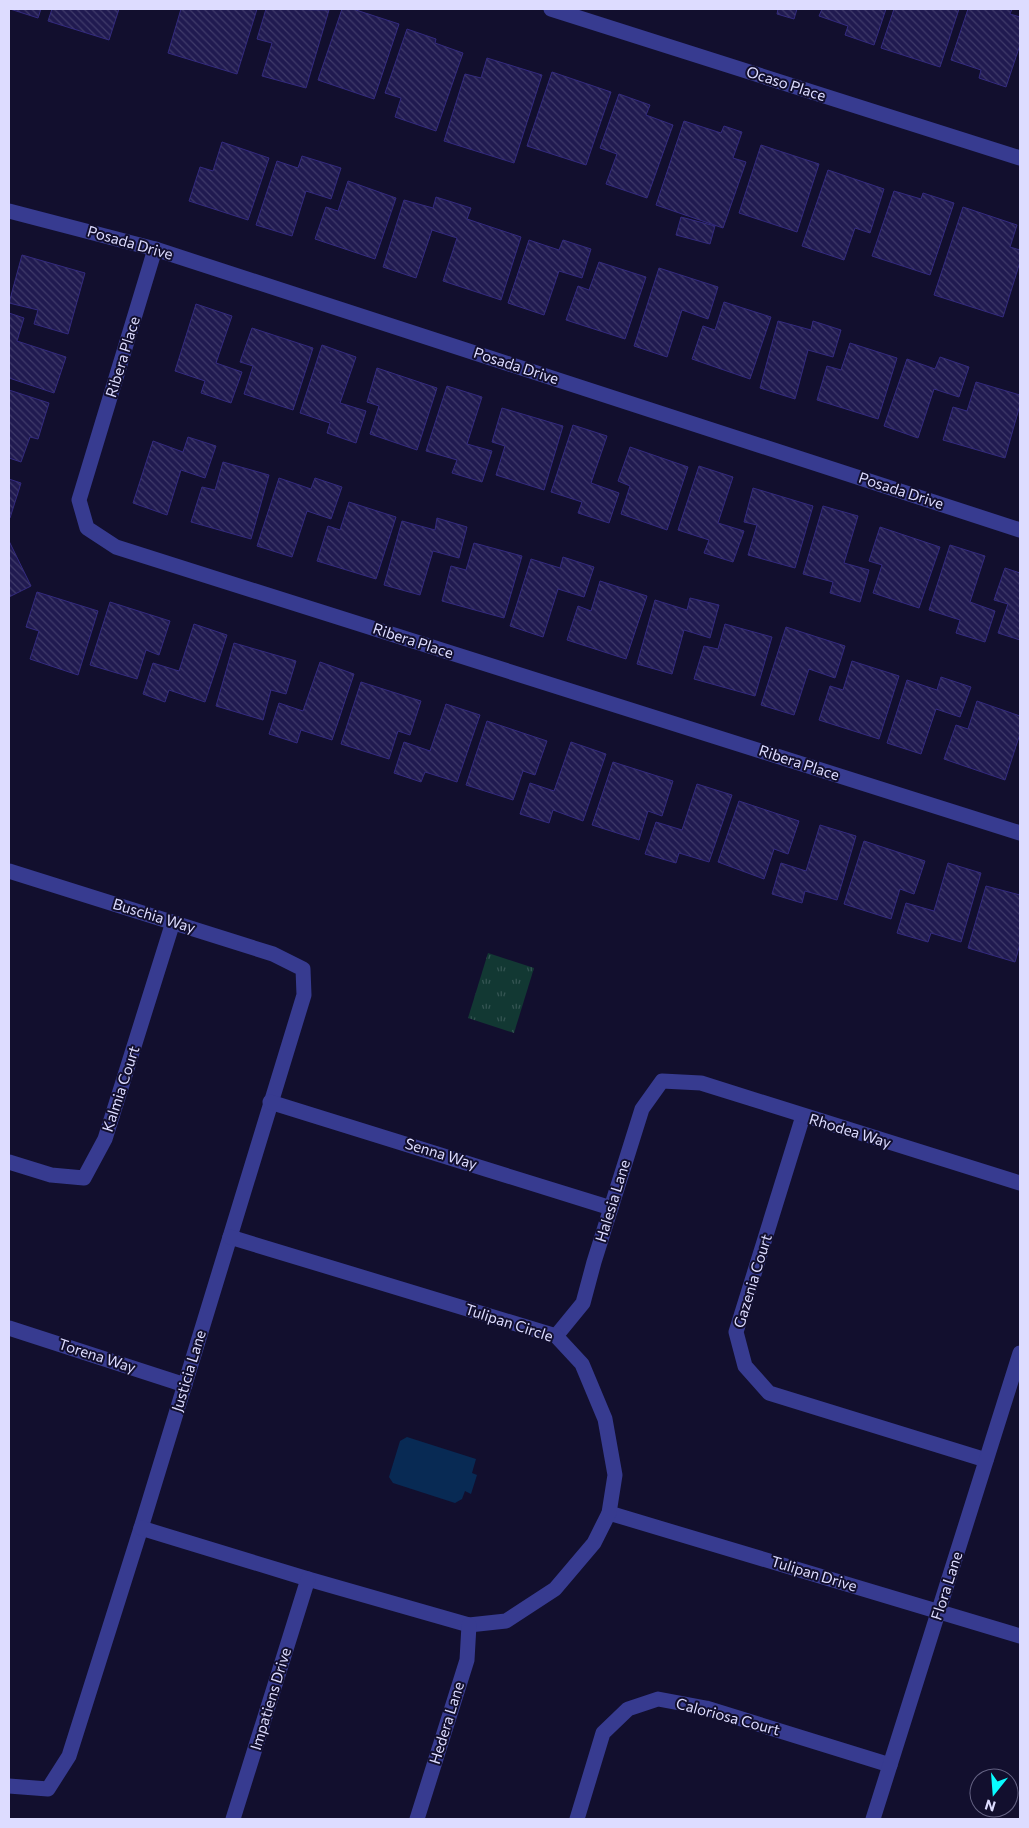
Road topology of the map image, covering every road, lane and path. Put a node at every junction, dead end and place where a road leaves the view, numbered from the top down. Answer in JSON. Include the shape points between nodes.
{"nodes":[{"id":1,"x":552,"y":9,"type":"edge"},
{"id":2,"x":1020,"y":158,"type":"edge"},
{"id":3,"x":9,"y":211,"type":"edge"},
{"id":4,"x":155,"y":249,"type":"junction"},
{"id":5,"x":1020,"y":530,"type":"edge"},
{"id":6,"x":1020,"y":833,"type":"edge"},
{"id":7,"x":9,"y":871,"type":"edge"},
{"id":8,"x":173,"y":922,"type":"junction"},
{"id":9,"x":298,"y":966,"type":"joint"},
{"id":10,"x":680,"y":1082,"type":"joint"},
{"id":11,"x":270,"y":1102,"type":"junction"},
{"id":12,"x":803,"y":1116,"type":"junction"},
{"id":13,"x":9,"y":1162,"type":"edge"},
{"id":14,"x":1020,"y":1183,"type":"edge"},
{"id":15,"x":611,"y":1208,"type":"junction"},
{"id":16,"x":230,"y":1237,"type":"junction"},
{"id":17,"x":9,"y":1328,"type":"edge"},
{"id":18,"x":556,"y":1336,"type":"junction"},
{"id":19,"x":1020,"y":1353,"type":"edge"},
{"id":20,"x":185,"y":1385,"type":"junction"},
{"id":21,"x":986,"y":1460,"type":"junction"},
{"id":22,"x":609,"y":1513,"type":"junction"},
{"id":23,"x":142,"y":1528,"type":"junction"},
{"id":24,"x":308,"y":1579,"type":"junction"},
{"id":25,"x":939,"y":1612,"type":"junction"},
{"id":26,"x":469,"y":1625,"type":"junction"},
{"id":27,"x":1020,"y":1636,"type":"edge"},
{"id":28,"x":890,"y":1765,"type":"junction"},
{"id":29,"x":9,"y":1786,"type":"edge"},
{"id":30,"x":233,"y":1819,"type":"edge"},
{"id":31,"x":417,"y":1819,"type":"edge"},
{"id":32,"x":577,"y":1819,"type":"edge"},
{"id":33,"x":873,"y":1819,"type":"edge"}],
"edges":[{"from":1,"to":2,"type":"street","name":"Ocaso Place"},
{"from":3,"to":4,"type":"street","name":"Posada Drive"},
{"from":4,"to":5,"type":"street","name":"Posada Drive"},
{"from":4,"to":6,"type":"street","name":"Ribera Place","via":[[80,500],[87,528],[116,547]]},
{"from":7,"to":8,"type":"street","name":"Buschia Way"},
{"from":8,"to":9,"type":"street","name":"Buschia Way","via":[[273,954]]},
{"from":8,"to":13,"type":"street","name":"Kalmia Court","via":[[105,1139],[84,1178],[50,1175]]},
{"from":9,"to":11,"type":"street","name":"Justicia Lane","via":[[303,969],[304,995]]},
{"from":10,"to":12,"type":"street","name":"Rhodea Way","via":[[701,1083]]},
{"from":10,"to":15,"type":"street","name":"Halesia Lane","via":[[662,1080],[642,1109]]},
{"from":11,"to":15,"type":"street","name":"Senna Way"},
{"from":11,"to":16,"type":"street","name":"Justicia Lane"},
{"from":12,"to":14,"type":"street","name":"Rhodea Way"},
{"from":12,"to":21,"type":"street","name":"Gazenia Court","via":[[736,1332],[745,1366],[769,1393]]},
{"from":15,"to":18,"type":"street","name":"Halesia Lane","via":[[583,1303]]},
{"from":16,"to":18,"type":"street","name":"Tulipan Circle"},
{"from":16,"to":20,"type":"street","name":"Justicia Lane"},
{"from":17,"to":20,"type":"street","name":"Torena Way"},
{"from":18,"to":22,"type":"street","name":"Tulipan Circle","via":[[582,1364],[606,1419],[615,1475]]},
{"from":19,"to":21,"type":"street","name":"Flora Lane"},
{"from":20,"to":23,"type":"street","name":"Justicia Lane"},
{"from":21,"to":25,"type":"street","name":"Flora Lane"},
{"from":22,"to":25,"type":"street","name":"Tulipan Drive"},
{"from":22,"to":26,"type":"street","name":"Tulipan Circle","via":[[594,1543],[555,1589],[506,1621]]},
{"from":23,"to":24,"type":"street","name":"Tulipan Circle"},
{"from":23,"to":29,"type":"street","name":"Justicia Lane","via":[[69,1756],[48,1789]]},
{"from":24,"to":26,"type":"street","name":"Tulipan Circle"},
{"from":24,"to":30,"type":"street","name":"Impatiens Drive"},
{"from":25,"to":27,"type":"street","name":"Tulipan Drive"},
{"from":25,"to":28,"type":"street","name":"Flora Lane"},
{"from":26,"to":31,"type":"street","name":"Hedera Lane","via":[[467,1660]]},
{"from":28,"to":32,"type":"street","name":"Caloriosa Court","via":[[706,1708],[658,1699],[628,1709],[603,1733]]},
{"from":28,"to":33,"type":"street","name":"Flora Lane"}]}
